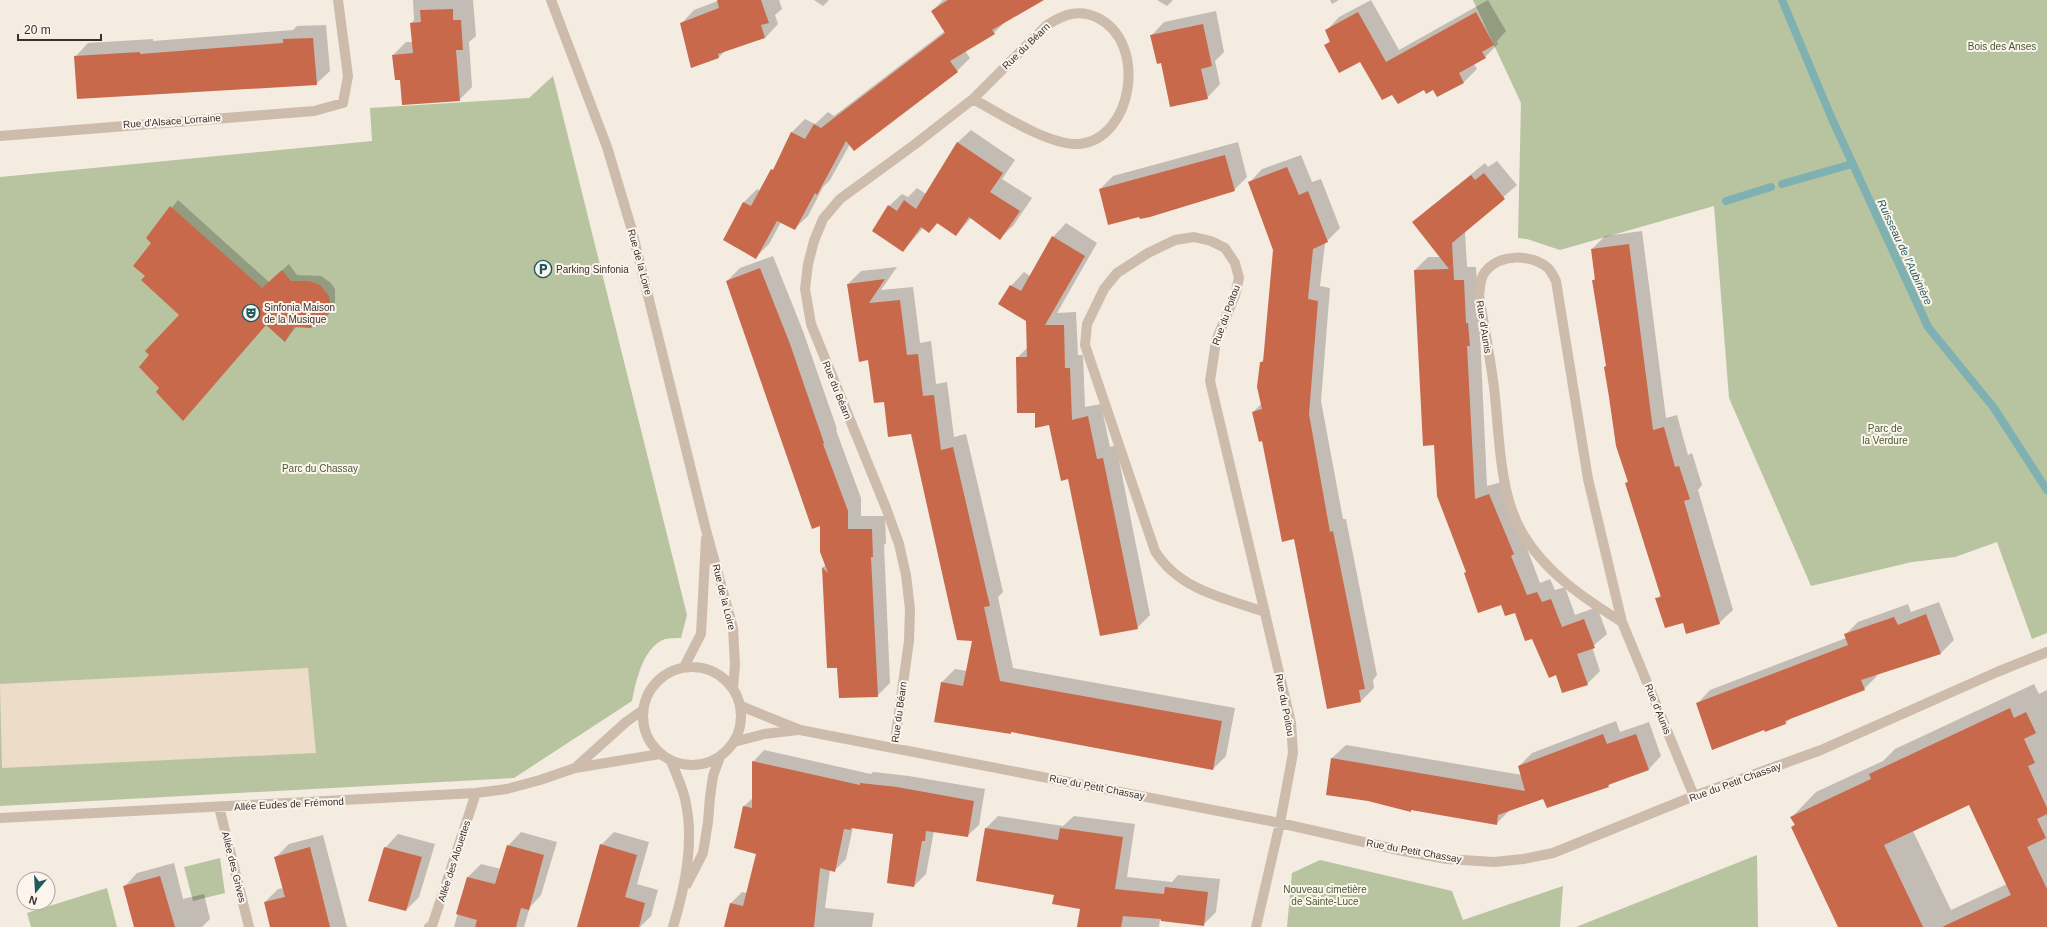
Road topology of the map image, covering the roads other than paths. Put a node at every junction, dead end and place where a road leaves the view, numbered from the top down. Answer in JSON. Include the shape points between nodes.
{"nodes":[{"id":1,"x":338,"y":0,"type":"edge"},
{"id":2,"x":551,"y":0,"type":"edge"},
{"id":3,"x":973,"y":99,"type":"junction"},
{"id":4,"x":0,"y":136,"type":"edge"},
{"id":5,"x":706,"y":530,"type":"junction"},
{"id":6,"x":1264,"y":612,"type":"junction"},
{"id":7,"x":1622,"y":622,"type":"junction"},
{"id":8,"x":2047,"y":652,"type":"edge"},
{"id":9,"x":684,"y":667,"type":"junction"},
{"id":10,"x":733,"y":688,"type":"junction"},
{"id":11,"x":741,"y":706,"type":"junction"},
{"id":12,"x":643,"y":710,"type":"junction"},
{"id":13,"x":800,"y":730,"type":"junction"},
{"id":14,"x":734,"y":742,"type":"junction"},
{"id":15,"x":894,"y":748,"type":"junction"},
{"id":16,"x":660,"y":754,"type":"junction"},
{"id":17,"x":720,"y":757,"type":"junction"},
{"id":18,"x":671,"y":761,"type":"junction"},
{"id":19,"x":575,"y":768,"type":"junction"},
{"id":20,"x":476,"y":793,"type":"junction"},
{"id":21,"x":1694,"y":796,"type":"junction"},
{"id":22,"x":219,"y":807,"type":"junction"},
{"id":23,"x":0,"y":818,"type":"edge"},
{"id":24,"x":1280,"y":823,"type":"junction"},
{"id":25,"x":684,"y":891,"type":"junction"},
{"id":26,"x":250,"y":927,"type":"edge"},
{"id":27,"x":429,"y":927,"type":"edge"},
{"id":28,"x":673,"y":927,"type":"edge"},
{"id":29,"x":1256,"y":927,"type":"edge"}],
"edges":[{"from":1,"to":4,"type":"street","name":"Rue d'Alsace Lorraine","via":[[348,76],[343,103],[314,111]]},
{"from":2,"to":5,"type":"street","name":"Rue de la Loire","via":[[607,147],[631,227]]},
{"from":3,"to":3,"type":"street","name":"Rue du Béarn","via":[[1043,136],[1078,144],[1104,133],[1114,122],[1126,94],[1129,60],[1118,33],[1107,23],[1094,16],[1070,13],[1047,25]]},
{"from":3,"to":15,"type":"street","name":"Rue du Béarn","via":[[840,199],[823,219],[814,241],[805,289],[811,324],[886,508],[899,544],[906,575],[910,609],[909,641]]},
{"from":5,"to":9,"type":"street","name":"Rue de la Loire","via":[[701,634]]},
{"from":5,"to":10,"type":"street","name":"Rue de la Loire","via":[[733,628]]},
{"from":6,"to":6,"type":"street","name":"Rue du Poitou","via":[[1196,588],[1177,577],[1163,564],[1155,551],[1085,345],[1087,324],[1104,288],[1117,273],[1148,253],[1175,240],[1194,237],[1225,248],[1235,263],[1239,278],[1216,341],[1210,381]]},
{"from":6,"to":24,"type":"street","name":"Rue du Poitou","via":[[1291,724],[1293,753]]},
{"from":7,"to":7,"type":"street","name":"Rue d'Aunis","via":[[1565,583],[1523,534],[1512,510],[1504,475],[1493,380],[1479,296],[1485,272],[1507,259],[1522,257],[1538,261],[1549,269],[1556,281],[1588,479]]},
{"from":7,"to":21,"type":"street","name":"Rue d'Aunis"},
{"from":8,"to":21,"type":"street","name":"Rue du Petit Chassay","via":[[1821,750]]},
{"from":9,"to":10,"type":"street","via":[[706,668],[726,680]]},
{"from":9,"to":12,"type":"street","via":[[670,671],[659,679],[650,690]]},
{"from":10,"to":11,"type":"street"},
{"from":11,"to":13,"type":"street","name":"Rue du Petit Chassay"},
{"from":11,"to":14,"type":"street","via":[[741,725]]},
{"from":12,"to":16,"type":"street","via":[[642,720],[648,739]]},
{"from":12,"to":19,"type":"street","name":"Allée Eudes de Frémond"},
{"from":13,"to":14,"type":"street","name":"Rue du Petit Chassay","via":[[764,734]]},
{"from":13,"to":15,"type":"street","name":"Rue du Petit Chassay"},
{"from":14,"to":17,"type":"street"},
{"from":15,"to":24,"type":"street","name":"Rue du Petit Chassay"},
{"from":16,"to":18,"type":"street"},
{"from":16,"to":19,"type":"street","name":"Allée Eudes de Frémond"},
{"from":17,"to":18,"type":"street","via":[[696,766]]},
{"from":17,"to":25,"type":"street","via":[[713,776],[703,853]]},
{"from":18,"to":25,"type":"street","via":[[685,800],[689,844]]},
{"from":19,"to":20,"type":"street","name":"Allée Eudes de Frémond","via":[[507,789]]},
{"from":20,"to":22,"type":"street","name":"Allée Eudes de Frémond"},
{"from":20,"to":27,"type":"street","name":"Allée des Alouettes","via":[[440,904],[432,926]]},
{"from":21,"to":24,"type":"street","name":"Rue du Petit Chassay","via":[[1553,853],[1494,862],[1446,859],[1402,851]]},
{"from":22,"to":23,"type":"street","name":"Allée Eudes de Frémond"},
{"from":22,"to":26,"type":"street","name":"Allée des Grives"},
{"from":24,"to":29,"type":"street","name":"Rue du Poitou"},
{"from":25,"to":28,"type":"street"}]}
